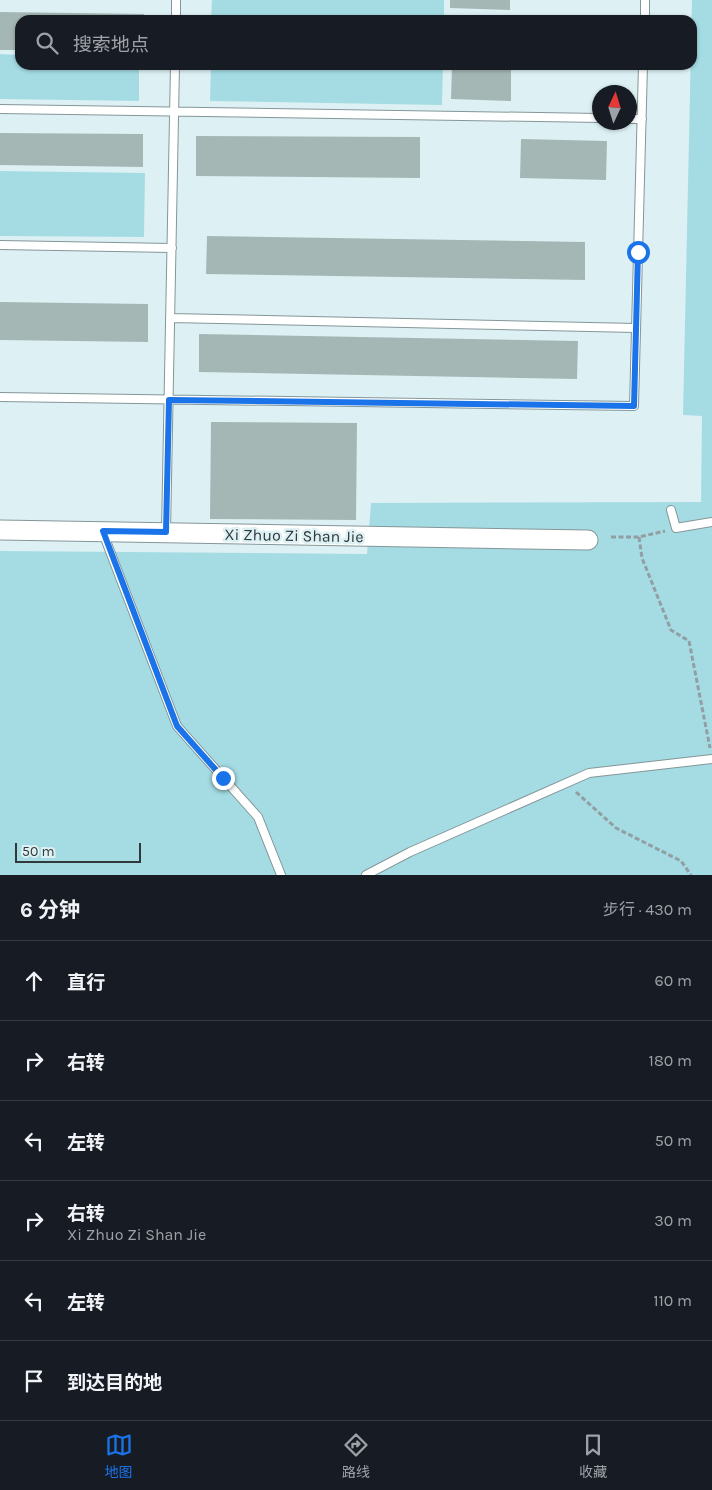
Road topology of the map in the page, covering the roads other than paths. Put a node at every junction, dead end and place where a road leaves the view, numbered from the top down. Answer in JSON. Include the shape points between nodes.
{"nodes":[{"id":1,"x":176,"y":0,"type":"edge"},
{"id":2,"x":645,"y":0,"type":"edge"},
{"id":3,"x":176,"y":15,"type":"edge"},
{"id":4,"x":645,"y":15,"type":"edge"},
{"id":5,"x":175,"y":70,"type":"edge"},
{"id":6,"x":643,"y":70,"type":"edge"},
{"id":7,"x":0,"y":109,"type":"edge"},
{"id":8,"x":174,"y":111,"type":"junction"},
{"id":9,"x":592,"y":118,"type":"edge"},
{"id":10,"x":637,"y":119,"type":"edge"},
{"id":11,"x":642,"y":119,"type":"junction"},
{"id":12,"x":0,"y":245,"type":"edge"},
{"id":13,"x":172,"y":248,"type":"junction"},
{"id":14,"x":170,"y":318,"type":"junction"},
{"id":15,"x":636,"y":328,"type":"junction"},
{"id":16,"x":0,"y":397,"type":"edge"},
{"id":17,"x":169,"y":400,"type":"junction"},
{"id":18,"x":670,"y":510,"type":"dead end"},
{"id":19,"x":712,"y":522,"type":"edge"},
{"id":20,"x":0,"y":530,"type":"edge"},
{"id":21,"x":103,"y":531,"type":"junction"},
{"id":22,"x":166,"y":532,"type":"junction"},
{"id":23,"x":588,"y":540,"type":"dead end"},
{"id":24,"x":712,"y":758,"type":"edge"},
{"id":25,"x":282,"y":875,"type":"edge"},
{"id":26,"x":366,"y":875,"type":"edge"}],
"edges":[{"from":1,"to":3,"type":"lane"},
{"from":2,"to":4,"type":"lane"},
{"from":5,"to":8,"type":"lane"},
{"from":6,"to":11,"type":"lane"},
{"from":7,"to":8,"type":"lane"},
{"from":8,"to":9,"type":"lane"},
{"from":8,"to":13,"type":"lane"},
{"from":10,"to":11,"type":"lane"},
{"from":11,"to":15,"type":"lane"},
{"from":12,"to":13,"type":"lane"},
{"from":13,"to":14,"type":"lane"},
{"from":14,"to":15,"type":"lane"},
{"from":14,"to":17,"type":"lane"},
{"from":15,"to":17,"type":"lane","via":[[634,406]]},
{"from":16,"to":17,"type":"lane"},
{"from":17,"to":22,"type":"lane"},
{"from":18,"to":19,"type":"lane","via":[[676,528]]},
{"from":20,"to":21,"type":"street","name":"Xi Zhuo Zi Shan Jie"},
{"from":21,"to":22,"type":"street","name":"Xi Zhuo Zi Shan Jie"},
{"from":21,"to":25,"type":"lane","via":[[177,726],[258,817]]},
{"from":22,"to":23,"type":"street","name":"Xi Zhuo Zi Shan Jie"},
{"from":24,"to":26,"type":"lane","via":[[589,773],[410,852]]}]}
